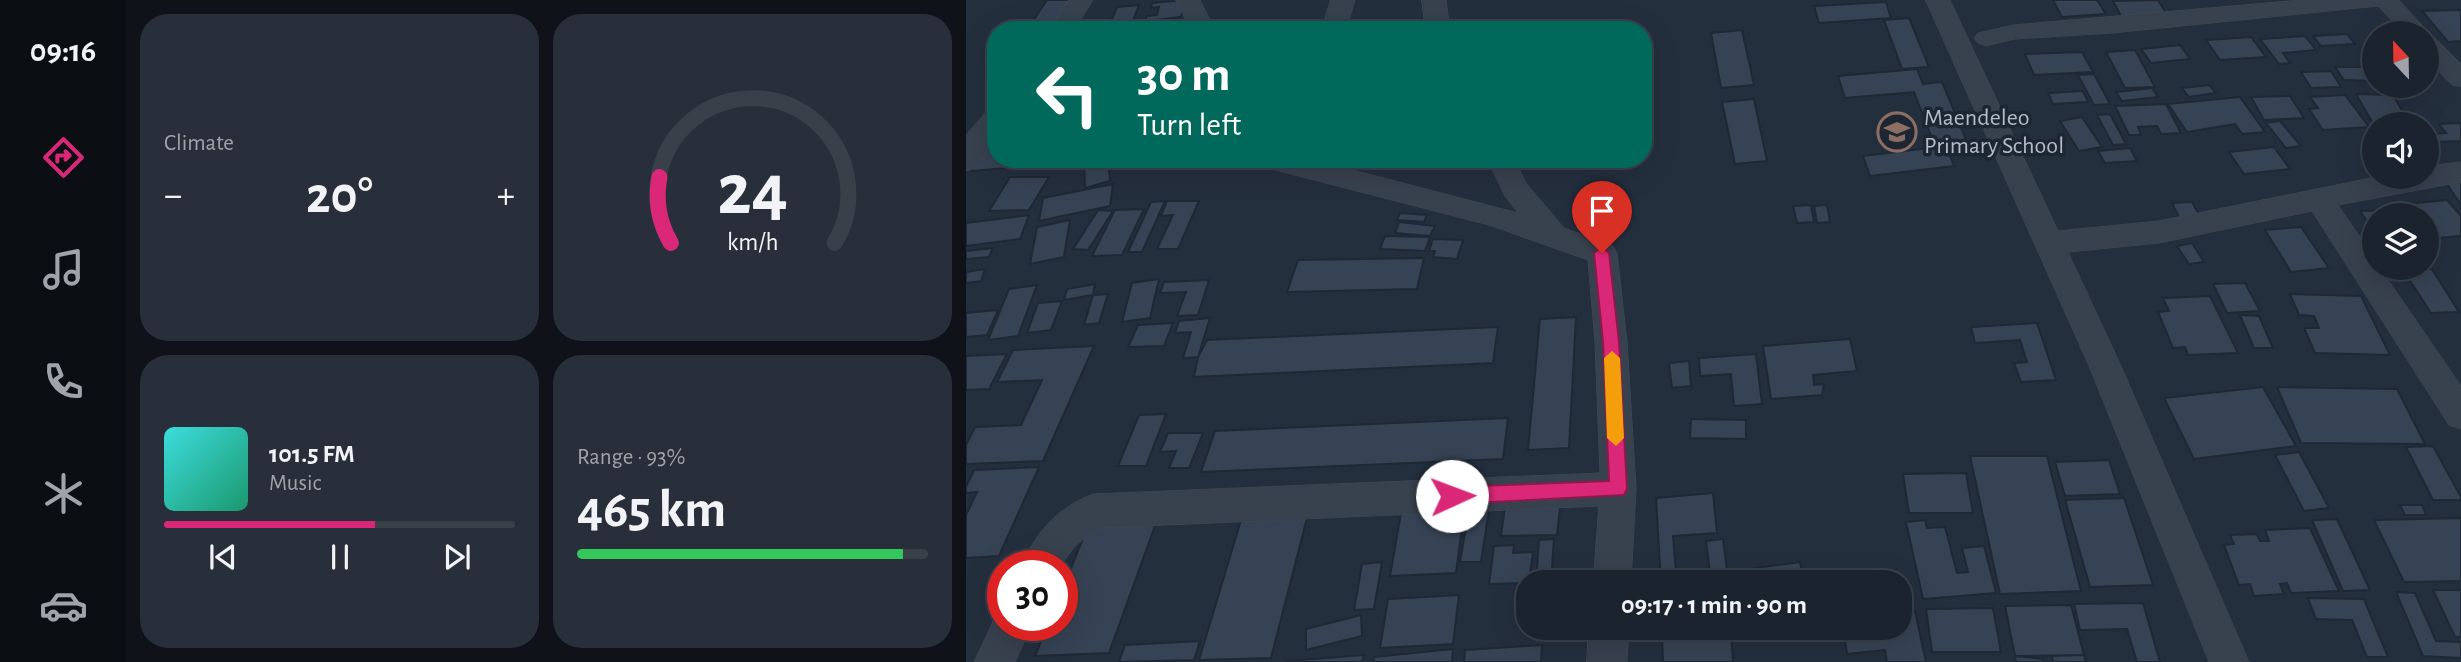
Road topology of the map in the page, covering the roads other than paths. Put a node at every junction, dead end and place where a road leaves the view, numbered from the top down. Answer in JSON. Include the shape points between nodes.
{"nodes":[{"id":1,"x":1081,"y":0,"type":"edge"},
{"id":2,"x":1188,"y":0,"type":"edge"},
{"id":3,"x":1343,"y":0,"type":"edge"},
{"id":4,"x":1434,"y":0,"type":"edge"},
{"id":5,"x":1938,"y":0,"type":"edge"},
{"id":6,"x":2373,"y":0,"type":"edge"},
{"id":7,"x":2386,"y":0,"type":"edge"},
{"id":8,"x":1068,"y":21,"type":"edge"},
{"id":9,"x":1198,"y":21,"type":"edge"},
{"id":10,"x":1337,"y":21,"type":"edge"},
{"id":11,"x":1437,"y":21,"type":"edge"},
{"id":12,"x":2406,"y":21,"type":"edge"},
{"id":13,"x":1986,"y":38,"type":"dead end"},
{"id":14,"x":2440,"y":57,"type":"edge"},
{"id":15,"x":2461,"y":79,"type":"edge"},
{"id":16,"x":987,"y":129,"type":"edge"},
{"id":17,"x":968,"y":154,"type":"edge"},
{"id":18,"x":1306,"y":168,"type":"edge"},
{"id":19,"x":1504,"y":168,"type":"edge"},
{"id":20,"x":2461,"y":172,"type":"edge"},
{"id":21,"x":2439,"y":175,"type":"edge"},
{"id":22,"x":2371,"y":189,"type":"edge"},
{"id":23,"x":2320,"y":201,"type":"junction"},
{"id":24,"x":1553,"y":236,"type":"junction"},
{"id":25,"x":2049,"y":243,"type":"junction"},
{"id":26,"x":2461,"y":414,"type":"edge"},
{"id":27,"x":1618,"y":489,"type":"junction"},
{"id":28,"x":1049,"y":550,"type":"edge"},
{"id":29,"x":1613,"y":570,"type":"edge"},
{"id":30,"x":1608,"y":640,"type":"edge"},
{"id":31,"x":1004,"y":641,"type":"edge"},
{"id":32,"x":994,"y":662,"type":"edge"},
{"id":33,"x":1607,"y":662,"type":"edge"},
{"id":34,"x":2229,"y":662,"type":"edge"}],
"edges":[{"from":1,"to":8,"type":"street"},
{"from":2,"to":9,"type":"street"},
{"from":3,"to":10,"type":"street"},
{"from":4,"to":11,"type":"street"},
{"from":5,"to":25,"type":"street"},
{"from":6,"to":13,"type":"street"},
{"from":7,"to":12,"type":"street"},
{"from":14,"to":15,"type":"street"},
{"from":16,"to":17,"type":"street"},
{"from":18,"to":24,"type":"street","via":[[1493,215]]},
{"from":19,"to":24,"type":"street","via":[[1515,189]]},
{"from":20,"to":21,"type":"street"},
{"from":22,"to":23,"type":"street"},
{"from":23,"to":25,"type":"street","via":[[2160,232]]},
{"from":23,"to":26,"type":"street"},
{"from":24,"to":27,"type":"street","via":[[1602,253]]},
{"from":25,"to":34,"type":"street"},
{"from":27,"to":28,"type":"street","via":[[1093,511],[1078,518]]},
{"from":27,"to":29,"type":"street"},
{"from":30,"to":33,"type":"street"},
{"from":31,"to":32,"type":"street"}]}
